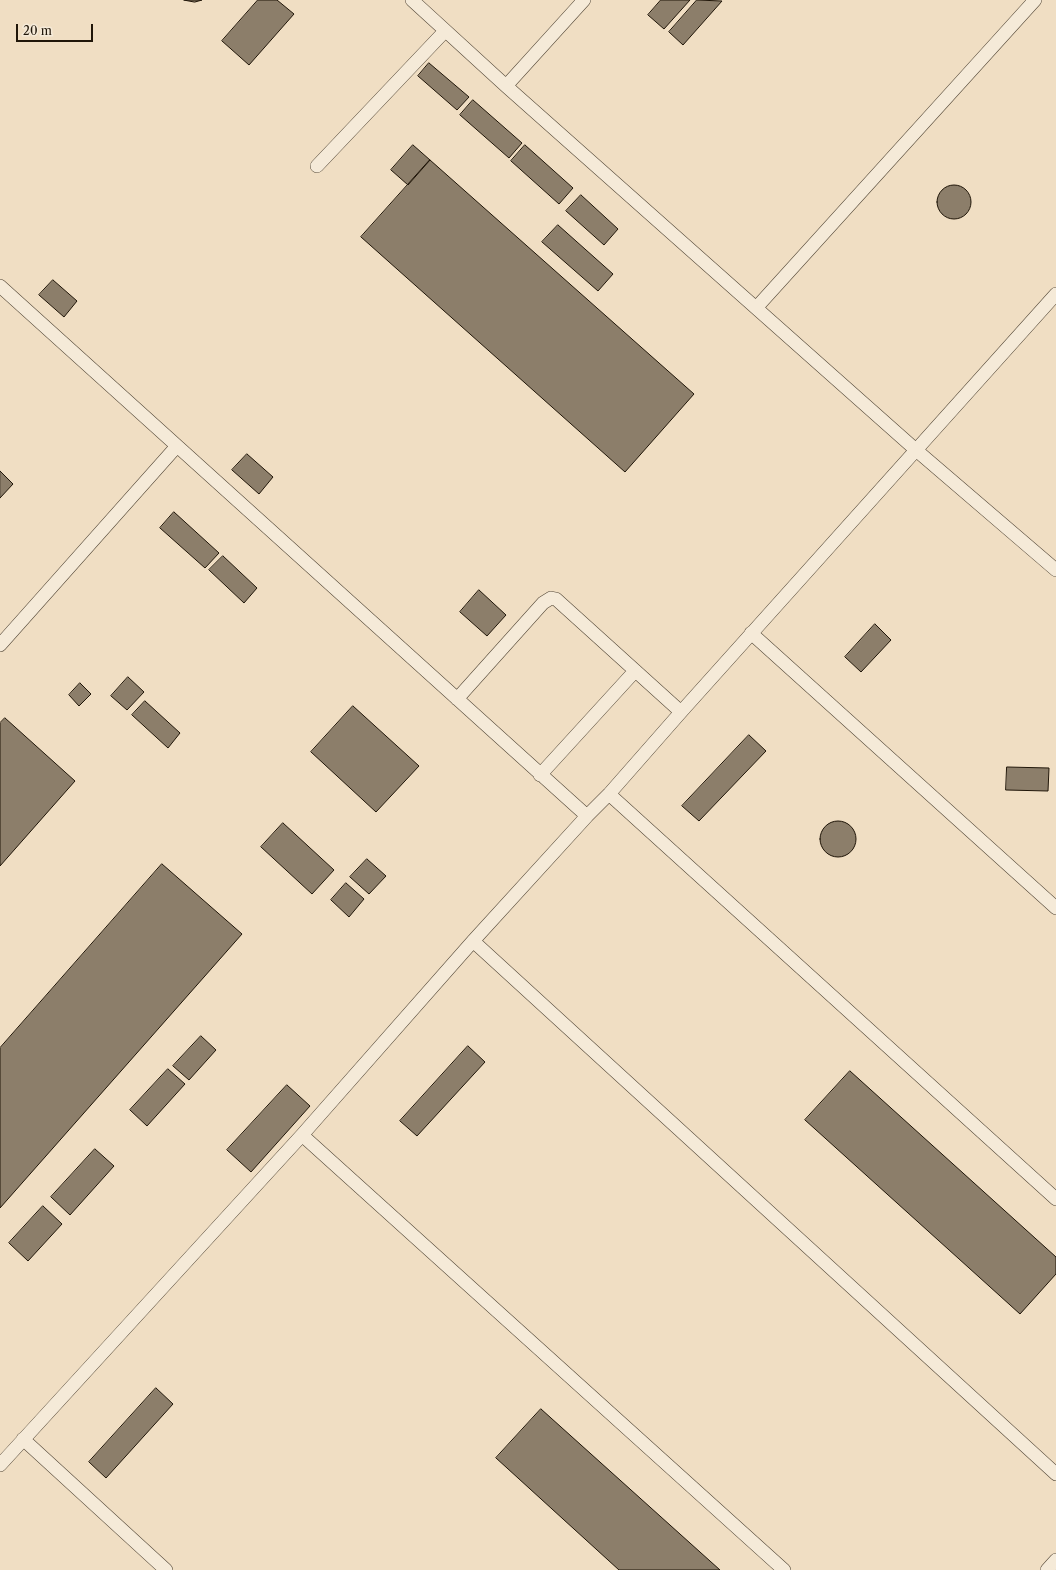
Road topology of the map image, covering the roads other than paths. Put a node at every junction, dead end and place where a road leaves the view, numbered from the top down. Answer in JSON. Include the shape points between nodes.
{"nodes":[{"id":1,"x":412,"y":0,"type":"edge"},
{"id":2,"x":584,"y":0,"type":"edge"},
{"id":3,"x":1035,"y":0,"type":"edge"},
{"id":4,"x":445,"y":31,"type":"junction"},
{"id":5,"x":506,"y":86,"type":"junction"},
{"id":6,"x":317,"y":166,"type":"dead end"},
{"id":7,"x":0,"y":286,"type":"edge"},
{"id":8,"x":1056,"y":294,"type":"edge"},
{"id":9,"x":756,"y":308,"type":"junction"},
{"id":10,"x":177,"y":446,"type":"junction"},
{"id":11,"x":916,"y":450,"type":"junction"},
{"id":12,"x":1056,"y":570,"type":"edge"},
{"id":13,"x":752,"y":632,"type":"junction"},
{"id":14,"x":0,"y":644,"type":"edge"},
{"id":15,"x":635,"y":672,"type":"junction"},
{"id":16,"x":457,"y":699,"type":"junction"},
{"id":17,"x":681,"y":712,"type":"junction"},
{"id":18,"x":540,"y":775,"type":"junction"},
{"id":19,"x":609,"y":794,"type":"junction"},
{"id":20,"x":587,"y":816,"type":"junction"},
{"id":21,"x":1056,"y":908,"type":"edge"},
{"id":22,"x":473,"y":941,"type":"junction"},
{"id":23,"x":302,"y":1135,"type":"junction"},
{"id":24,"x":1056,"y":1199,"type":"edge"},
{"id":25,"x":23,"y":1439,"type":"junction"},
{"id":26,"x":0,"y":1465,"type":"edge"},
{"id":27,"x":1056,"y":1474,"type":"edge"},
{"id":28,"x":1056,"y":1560,"type":"edge"},
{"id":29,"x":166,"y":1570,"type":"edge"},
{"id":30,"x":784,"y":1570,"type":"edge"},
{"id":31,"x":1047,"y":1570,"type":"edge"}],
"edges":[{"from":1,"to":4,"type":"lane"},
{"from":2,"to":5,"type":"lane"},
{"from":3,"to":9,"type":"lane"},
{"from":4,"to":5,"type":"lane"},
{"from":4,"to":6,"type":"lane"},
{"from":5,"to":9,"type":"lane"},
{"from":7,"to":10,"type":"lane"},
{"from":8,"to":11,"type":"lane"},
{"from":9,"to":11,"type":"lane"},
{"from":10,"to":14,"type":"lane"},
{"from":10,"to":16,"type":"lane"},
{"from":11,"to":12,"type":"lane"},
{"from":11,"to":13,"type":"lane"},
{"from":13,"to":17,"type":"lane"},
{"from":13,"to":21,"type":"lane"},
{"from":15,"to":16,"type":"lane","via":[[556,599],[551,598]]},
{"from":15,"to":17,"type":"lane"},
{"from":15,"to":18,"type":"lane"},
{"from":16,"to":18,"type":"lane"},
{"from":17,"to":19,"type":"lane"},
{"from":18,"to":20,"type":"lane"},
{"from":19,"to":20,"type":"lane"},
{"from":19,"to":24,"type":"lane"},
{"from":20,"to":22,"type":"lane"},
{"from":22,"to":23,"type":"lane"},
{"from":22,"to":27,"type":"lane"},
{"from":23,"to":25,"type":"lane"},
{"from":23,"to":30,"type":"lane"},
{"from":25,"to":26,"type":"lane"},
{"from":25,"to":29,"type":"lane"},
{"from":28,"to":31,"type":"lane"}]}
